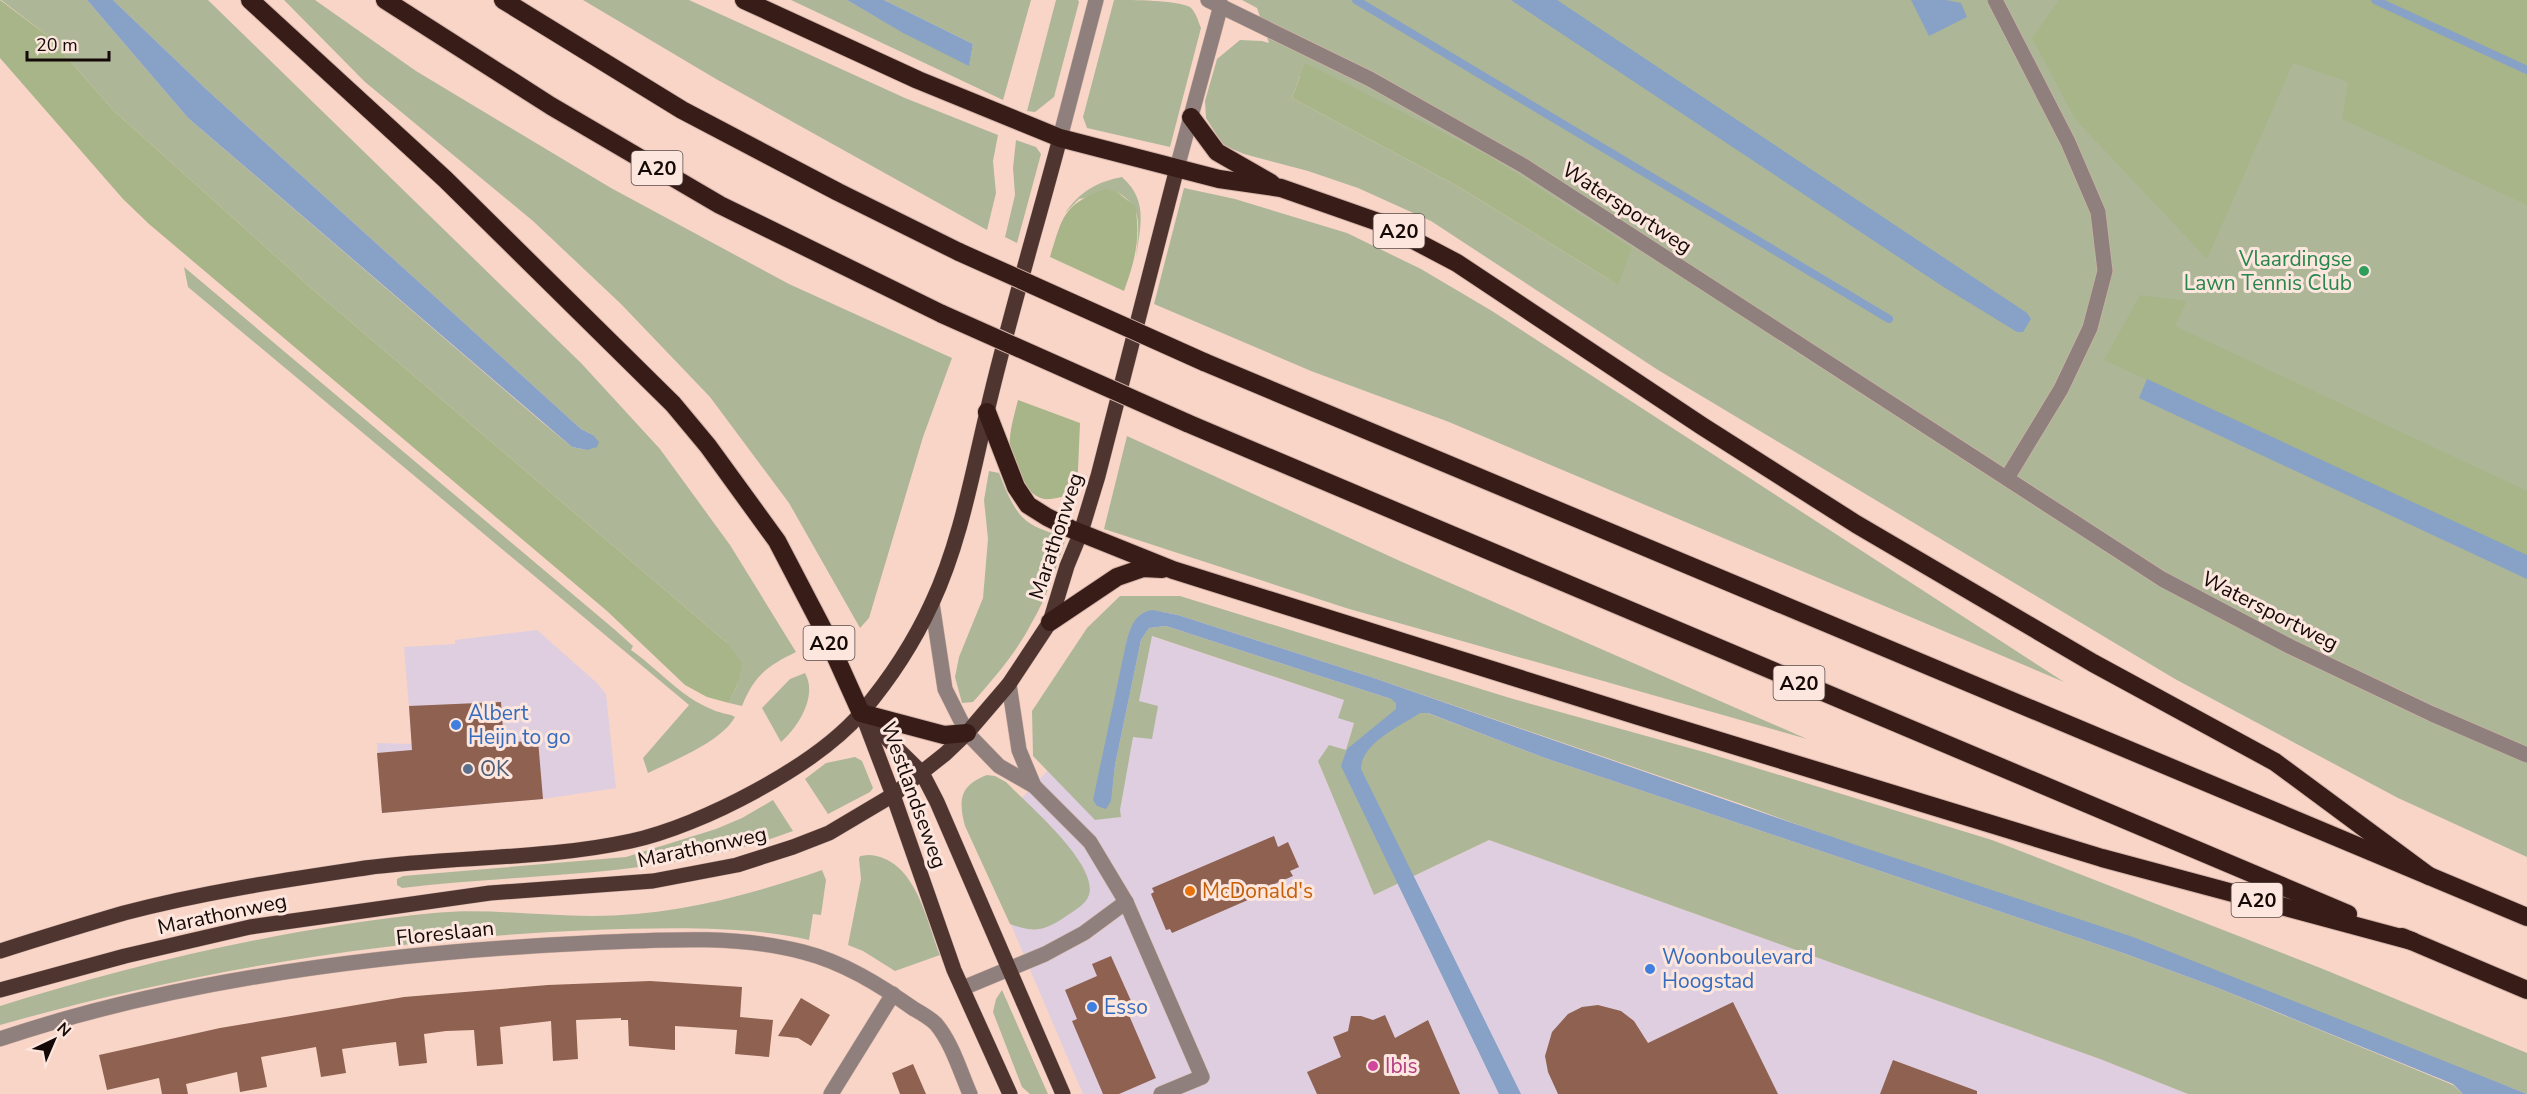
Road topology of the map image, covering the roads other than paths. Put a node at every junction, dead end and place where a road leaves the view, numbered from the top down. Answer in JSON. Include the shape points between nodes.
{"nodes":[{"id":1,"x":250,"y":0,"type":"edge"},
{"id":2,"x":385,"y":0,"type":"edge"},
{"id":3,"x":503,"y":0,"type":"edge"},
{"id":4,"x":744,"y":0,"type":"edge"},
{"id":5,"x":1096,"y":0,"type":"edge"},
{"id":6,"x":1995,"y":0,"type":"edge"},
{"id":7,"x":1215,"y":3,"type":"edge"},
{"id":8,"x":1191,"y":117,"type":"junction"},
{"id":9,"x":1060,"y":138,"type":"junction"},
{"id":10,"x":1177,"y":168,"type":"junction"},
{"id":11,"x":1281,"y":188,"type":"junction"},
{"id":12,"x":987,"y":412,"type":"junction"},
{"id":13,"x":2007,"y":478,"type":"junction"},
{"id":14,"x":1081,"y":532,"type":"junction"},
{"id":15,"x":1173,"y":570,"type":"junction"},
{"id":16,"x":932,"y":603,"type":"junction"},
{"id":17,"x":1050,"y":622,"type":"junction"},
{"id":18,"x":1009,"y":684,"type":"junction"},
{"id":19,"x":861,"y":713,"type":"junction"},
{"id":20,"x":967,"y":733,"type":"junction"},
{"id":21,"x":2527,"y":755,"type":"edge"},
{"id":22,"x":922,"y":773,"type":"junction"},
{"id":23,"x":1035,"y":786,"type":"junction"},
{"id":24,"x":893,"y":795,"type":"junction"},
{"id":25,"x":2429,"y":876,"type":"junction"},
{"id":26,"x":1126,"y":902,"type":"junction"},
{"id":27,"x":2527,"y":918,"type":"edge"},
{"id":28,"x":2412,"y":941,"type":"junction"},
{"id":29,"x":0,"y":951,"type":"edge"},
{"id":30,"x":1009,"y":969,"type":"junction"},
{"id":31,"x":963,"y":988,"type":"junction"},
{"id":32,"x":0,"y":990,"type":"edge"},
{"id":33,"x":2527,"y":990,"type":"edge"},
{"id":34,"x":893,"y":994,"type":"junction"},
{"id":35,"x":0,"y":1039,"type":"edge"},
{"id":36,"x":831,"y":1094,"type":"edge"},
{"id":37,"x":970,"y":1094,"type":"edge"},
{"id":38,"x":1010,"y":1094,"type":"edge"},
{"id":39,"x":1063,"y":1094,"type":"edge"},
{"id":40,"x":1161,"y":1094,"type":"edge"}],
"edges":[{"from":1,"to":19,"type":"highway","number":"A20","via":[[445,179],[673,404],[777,541]]},
{"from":2,"to":28,"type":"highway","number":"A20","bridge":true,"via":[[551,106],[720,205],[942,314],[1187,423]]},
{"from":3,"to":25,"type":"highway","number":"A20","bridge":true,"via":[[682,110],[959,252],[1204,362]]},
{"from":4,"to":9,"type":"highway","via":[[918,80]]},
{"from":5,"to":9,"type":"street","name":"Marathonweg"},
{"from":6,"to":13,"type":"street","via":[[2068,141],[2098,212],[2105,272],[2090,328],[2064,383]]},
{"from":7,"to":8,"type":"street","name":"Marathonweg"},
{"from":7,"to":13,"type":"street","name":"Watersportweg","via":[[1370,79],[1524,166]]},
{"from":8,"to":10,"type":"street","name":"Marathonweg"},
{"from":8,"to":11,"type":"highway","number":"A20","via":[[1217,152]]},
{"from":9,"to":10,"type":"highway"},
{"from":9,"to":12,"type":"main road","name":"Marathonweg"},
{"from":10,"to":11,"type":"highway","number":"A20"},
{"from":10,"to":14,"type":"main road","name":"Marathonweg"},
{"from":11,"to":25,"type":"highway","number":"A20","via":[[1381,223],[1457,263],[1875,536],[2093,663],[2275,762]]},
{"from":12,"to":14,"type":"highway","via":[[1016,487],[1028,505]]},
{"from":12,"to":16,"type":"main road","name":"Marathonweg","via":[[962,515]]},
{"from":13,"to":21,"type":"street","name":"Watersportweg","via":[[2182,590],[2291,648]]},
{"from":14,"to":15,"type":"highway","number":"A20"},
{"from":14,"to":17,"type":"main road","name":"Marathonweg","via":[[1066,566]]},
{"from":15,"to":17,"type":"highway","via":[[1143,568],[1118,577]]},
{"from":15,"to":28,"type":"highway","number":"A20","via":[[2102,858]]},
{"from":16,"to":19,"type":"main road","name":"Marathonweg","via":[[897,663]]},
{"from":16,"to":20,"type":"street","via":[[945,689]]},
{"from":17,"to":18,"type":"main road","name":"Marathonweg"},
{"from":18,"to":20,"type":"main road","name":"Marathonweg"},
{"from":18,"to":23,"type":"street","via":[[1019,750]]},
{"from":19,"to":20,"type":"highway","via":[[944,735]]},
{"from":19,"to":22,"type":"main road","name":"Westlandseweg"},
{"from":19,"to":24,"type":"main road","name":"Westlandseweg"},
{"from":19,"to":29,"type":"main road","name":"Marathonweg","via":[[830,742],[764,786],[693,822],[634,841],[579,850],[370,868],[255,885],[127,912]]},
{"from":20,"to":22,"type":"main road","name":"Marathonweg"},
{"from":20,"to":23,"type":"street","via":[[999,766]]},
{"from":22,"to":24,"type":"main road","name":"Marathonweg"},
{"from":22,"to":30,"type":"main road","name":"Westlandseweg"},
{"from":23,"to":26,"type":"street","via":[[1090,842]]},
{"from":24,"to":31,"type":"main road","name":"Westlandseweg"},
{"from":24,"to":32,"type":"main road","name":"Marathonweg","via":[[829,833],[737,865],[653,881],[490,893],[250,927]]},
{"from":25,"to":27,"type":"highway","number":"A20"},
{"from":26,"to":30,"type":"street","via":[[1084,933]]},
{"from":26,"to":40,"type":"street","via":[[1202,1077]]},
{"from":28,"to":33,"type":"highway","number":"A20"},
{"from":30,"to":31,"type":"street"},
{"from":30,"to":39,"type":"main road","name":"Westlandseweg"},
{"from":31,"to":38,"type":"main road","name":"Westlandseweg"},
{"from":34,"to":35,"type":"street","name":"Floreslaan","via":[[838,964],[752,942],[644,940],[533,945],[360,962],[235,980],[46,1023]]},
{"from":34,"to":36,"type":"street"},
{"from":34,"to":37,"type":"street","name":"Floreslaan","via":[[935,1023]]}]}
